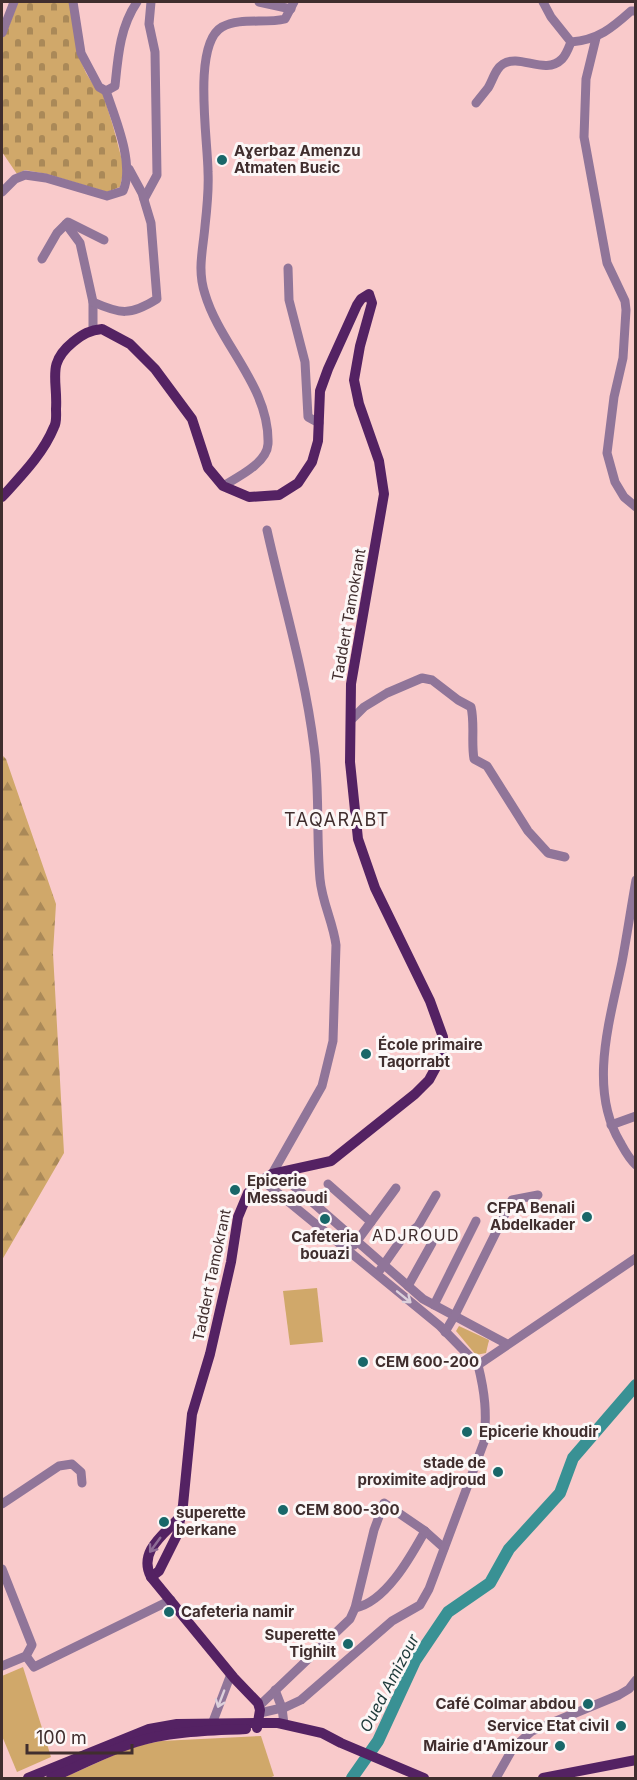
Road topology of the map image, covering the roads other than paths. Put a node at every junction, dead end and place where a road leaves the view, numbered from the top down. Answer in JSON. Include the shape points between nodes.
{"nodes":[{"id":1,"x":14,"y":2,"type":"edge"},
{"id":2,"x":73,"y":2,"type":"edge"},
{"id":3,"x":137,"y":2,"type":"edge"},
{"id":4,"x":151,"y":2,"type":"edge"},
{"id":5,"x":260,"y":2,"type":"edge"},
{"id":6,"x":543,"y":2,"type":"edge"},
{"id":7,"x":292,"y":5,"type":"edge"},
{"id":8,"x":636,"y":11,"type":"edge"},
{"id":9,"x":2,"y":33,"type":"edge"},
{"id":10,"x":596,"y":38,"type":"junction"},
{"id":11,"x":571,"y":42,"type":"junction"},
{"id":12,"x":106,"y":91,"type":"junction"},
{"id":13,"x":476,"y":103,"type":"dead end"},
{"id":14,"x":128,"y":167,"type":"junction"},
{"id":15,"x":2,"y":192,"type":"edge"},
{"id":16,"x":144,"y":199,"type":"junction"},
{"id":17,"x":66,"y":224,"type":"junction"},
{"id":18,"x":104,"y":240,"type":"dead end"},
{"id":19,"x":42,"y":259,"type":"dead end"},
{"id":20,"x":288,"y":268,"type":"dead end"},
{"id":21,"x":93,"y":302,"type":"junction"},
{"id":22,"x":93,"y":330,"type":"junction"},
{"id":23,"x":319,"y":423,"type":"junction"},
{"id":24,"x":223,"y":486,"type":"junction"},
{"id":25,"x":2,"y":497,"type":"edge"},
{"id":26,"x":636,"y":507,"type":"edge"},
{"id":27,"x":267,"y":530,"type":"dead end"},
{"id":28,"x":351,"y":720,"type":"junction"},
{"id":29,"x":565,"y":857,"type":"dead end"},
{"id":30,"x":636,"y":880,"type":"edge"},
{"id":31,"x":636,"y":1116,"type":"edge"},
{"id":32,"x":611,"y":1125,"type":"junction"},
{"id":33,"x":636,"y":1165,"type":"edge"},
{"id":34,"x":276,"y":1174,"type":"junction"},
{"id":35,"x":262,"y":1180,"type":"junction"},
{"id":36,"x":328,"y":1184,"type":"dead end"},
{"id":37,"x":396,"y":1188,"type":"dead end"},
{"id":38,"x":435,"y":1195,"type":"dead end"},
{"id":39,"x":538,"y":1196,"type":"dead end"},
{"id":40,"x":476,"y":1221,"type":"dead end"},
{"id":41,"x":371,"y":1222,"type":"junction"},
{"id":42,"x":356,"y":1241,"type":"junction"},
{"id":43,"x":432,"y":1243,"type":"dead end"},
{"id":44,"x":350,"y":1252,"type":"junction"},
{"id":45,"x":636,"y":1258,"type":"edge"},
{"id":46,"x":384,"y":1265,"type":"junction"},
{"id":47,"x":377,"y":1275,"type":"junction"},
{"id":48,"x":408,"y":1286,"type":"junction"},
{"id":49,"x":434,"y":1305,"type":"junction"},
{"id":50,"x":455,"y":1316,"type":"junction"},
{"id":51,"x":445,"y":1332,"type":"junction"},
{"id":52,"x":507,"y":1344,"type":"junction"},
{"id":53,"x":478,"y":1365,"type":"junction"},
{"id":54,"x":82,"y":1484,"type":"dead end"},
{"id":55,"x":2,"y":1504,"type":"edge"},
{"id":56,"x":179,"y":1518,"type":"junction"},
{"id":57,"x":425,"y":1531,"type":"junction"},
{"id":58,"x":444,"y":1548,"type":"junction"},
{"id":59,"x":2,"y":1569,"type":"edge"},
{"id":60,"x":151,"y":1577,"type":"junction"},
{"id":61,"x":171,"y":1600,"type":"junction"},
{"id":62,"x":355,"y":1608,"type":"junction"},
{"id":63,"x":26,"y":1656,"type":"junction"},
{"id":64,"x":2,"y":1666,"type":"edge"},
{"id":65,"x":231,"y":1674,"type":"junction"},
{"id":66,"x":635,"y":1680,"type":"edge"},
{"id":67,"x":275,"y":1690,"type":"junction"},
{"id":68,"x":282,"y":1708,"type":"junction"},
{"id":69,"x":259,"y":1718,"type":"junction"},
{"id":70,"x":212,"y":1724,"type":"junction"},
{"id":71,"x":284,"y":1725,"type":"junction"},
{"id":72,"x":340,"y":1743,"type":"junction"},
{"id":73,"x":636,"y":1760,"type":"edge"},
{"id":74,"x":502,"y":1766,"type":"junction"},
{"id":75,"x":55,"y":1773,"type":"edge"},
{"id":76,"x":582,"y":1775,"type":"edge"},
{"id":77,"x":555,"y":1777,"type":"edge"},
{"id":78,"x":28,"y":1779,"type":"edge"},
{"id":79,"x":424,"y":1779,"type":"edge"},
{"id":80,"x":496,"y":1779,"type":"edge"},
{"id":81,"x":503,"y":1779,"type":"edge"},
{"id":82,"x":543,"y":1779,"type":"edge"}],
"edges":[{"from":1,"to":9,"type":"street"},
{"from":2,"to":12,"type":"street","via":[[81,52],[99,87]]},
{"from":3,"to":12,"type":"street","via":[[122,32],[115,86]]},
{"from":4,"to":16,"type":"street","via":[[157,175]]},
{"from":5,"to":7,"type":"street"},
{"from":6,"to":11,"type":"street"},
{"from":7,"to":24,"type":"street","via":[[285,19],[234,22],[221,27],[212,36],[206,66],[203,100],[208,170],[200,258],[204,291],[259,398],[268,447],[261,459]]},
{"from":8,"to":10,"type":"street"},
{"from":10,"to":11,"type":"street"},
{"from":10,"to":26,"type":"street","via":[[586,79],[584,137],[607,263],[626,310],[623,358],[607,453],[615,482]]},
{"from":11,"to":13,"type":"street","via":[[563,58],[555,63],[542,66],[505,62]]},
{"from":12,"to":14,"type":"street"},
{"from":14,"to":15,"type":"street","via":[[128,182],[123,191],[107,196],[26,175],[15,179]]},
{"from":14,"to":16,"type":"street"},
{"from":16,"to":21,"type":"street","via":[[151,223],[157,299],[140,310],[114,311]]},
{"from":17,"to":18,"type":"street"},
{"from":17,"to":19,"type":"street"},
{"from":17,"to":21,"type":"street","via":[[80,243]]},
{"from":20,"to":23,"type":"street","via":[[289,300],[305,362],[309,417]]},
{"from":21,"to":22,"type":"street"},
{"from":22,"to":24,"type":"main road","via":[[102,329],[130,344],[155,369],[192,419],[208,468]]},
{"from":22,"to":25,"type":"main road","via":[[67,347],[57,360],[56,425],[44,447]]},
{"from":23,"to":24,"type":"main road","name":"Taddert Tamokrant","via":[[312,462],[298,483],[279,495],[249,497]]},
{"from":23,"to":28,"type":"main road","name":"Taddert Tamokrant","via":[[320,392],[328,369],[357,305],[369,294],[372,303],[354,380],[379,461],[384,494],[351,684]]},
{"from":27,"to":34,"type":"street","via":[[308,710],[318,794],[320,879],[336,945],[333,1041],[322,1086]]},
{"from":28,"to":29,"type":"street","via":[[387,693],[422,678],[432,680],[471,707],[474,759],[487,766],[528,831],[548,853]]},
{"from":28,"to":34,"type":"main road","name":"Taddert Tamokrant","via":[[350,762],[358,839],[375,888],[430,1001],[443,1037],[442,1056],[429,1080],[415,1094],[331,1161]]},
{"from":30,"to":32,"type":"street","via":[[604,1063],[605,1103]]},
{"from":31,"to":32,"type":"street"},
{"from":32,"to":33,"type":"street"},
{"from":34,"to":35,"type":"main road","name":"Taddert Tamokrant"},
{"from":34,"to":42,"type":"street"},
{"from":35,"to":44,"type":"street"},
{"from":35,"to":56,"type":"main road","name":"Taddert Tamokrant","via":[[248,1192],[238,1217],[210,1354],[192,1414]]},
{"from":36,"to":41,"type":"street"},
{"from":37,"to":41,"type":"street"},
{"from":38,"to":46,"type":"street","via":[[418,1226],[401,1240]]},
{"from":39,"to":50,"type":"street","via":[[512,1200]]},
{"from":40,"to":49,"type":"street"},
{"from":41,"to":42,"type":"street"},
{"from":42,"to":44,"type":"street"},
{"from":42,"to":46,"type":"street"},
{"from":43,"to":48,"type":"street"},
{"from":44,"to":47,"type":"street"},
{"from":45,"to":52,"type":"street"},
{"from":46,"to":47,"type":"street"},
{"from":46,"to":48,"type":"street"},
{"from":47,"to":51,"type":"street","one_way":true},
{"from":48,"to":49,"type":"street"},
{"from":49,"to":50,"type":"street"},
{"from":50,"to":51,"type":"street"},
{"from":50,"to":52,"type":"street"},
{"from":51,"to":53,"type":"street"},
{"from":52,"to":53,"type":"street"},
{"from":53,"to":58,"type":"street","via":[[486,1398],[484,1442]]},
{"from":54,"to":55,"type":"street","via":[[81,1472],[72,1464],[60,1466]]},
{"from":56,"to":60,"type":"main road","name":"Taddert Tamokrant","via":[[171,1550]]},
{"from":56,"to":60,"type":"main road","one_way":true,"via":[[146,1557]]},
{"from":57,"to":58,"type":"street"},
{"from":57,"to":62,"type":"street","via":[[403,1570],[367,1605]]},
{"from":57,"to":62,"type":"street","via":[[384,1503]]},
{"from":58,"to":68,"type":"street","via":[[420,1605],[392,1621],[301,1700]]},
{"from":59,"to":63,"type":"street","via":[[32,1645]]},
{"from":60,"to":61,"type":"main road"},
{"from":61,"to":63,"type":"street","via":[[34,1667]]},
{"from":61,"to":65,"type":"main road"},
{"from":62,"to":67,"type":"street","via":[[350,1619]]},
{"from":63,"to":64,"type":"street"},
{"from":65,"to":69,"type":"main road"},
{"from":65,"to":70,"type":"street","one_way":true},
{"from":66,"to":74,"type":"street","via":[[618,1695],[532,1731],[516,1743]]},
{"from":67,"to":68,"type":"street"},
{"from":67,"to":69,"type":"street"},
{"from":68,"to":69,"type":"street"},
{"from":68,"to":71,"type":"street"},
{"from":69,"to":70,"type":"main road"},
{"from":69,"to":71,"type":"main road"},
{"from":69,"to":72,"type":"main road"},
{"from":69,"to":75,"type":"main road","via":[[149,1739]]},
{"from":70,"to":75,"type":"main road","via":[[149,1729]]},
{"from":71,"to":72,"type":"main road","via":[[322,1733]]},
{"from":72,"to":79,"type":"main road"},
{"from":73,"to":76,"type":"main road"},
{"from":74,"to":80,"type":"street"},
{"from":74,"to":81,"type":"street"},
{"from":75,"to":78,"type":"main road"},
{"from":76,"to":77,"type":"main road"},
{"from":77,"to":82,"type":"main road"}]}
